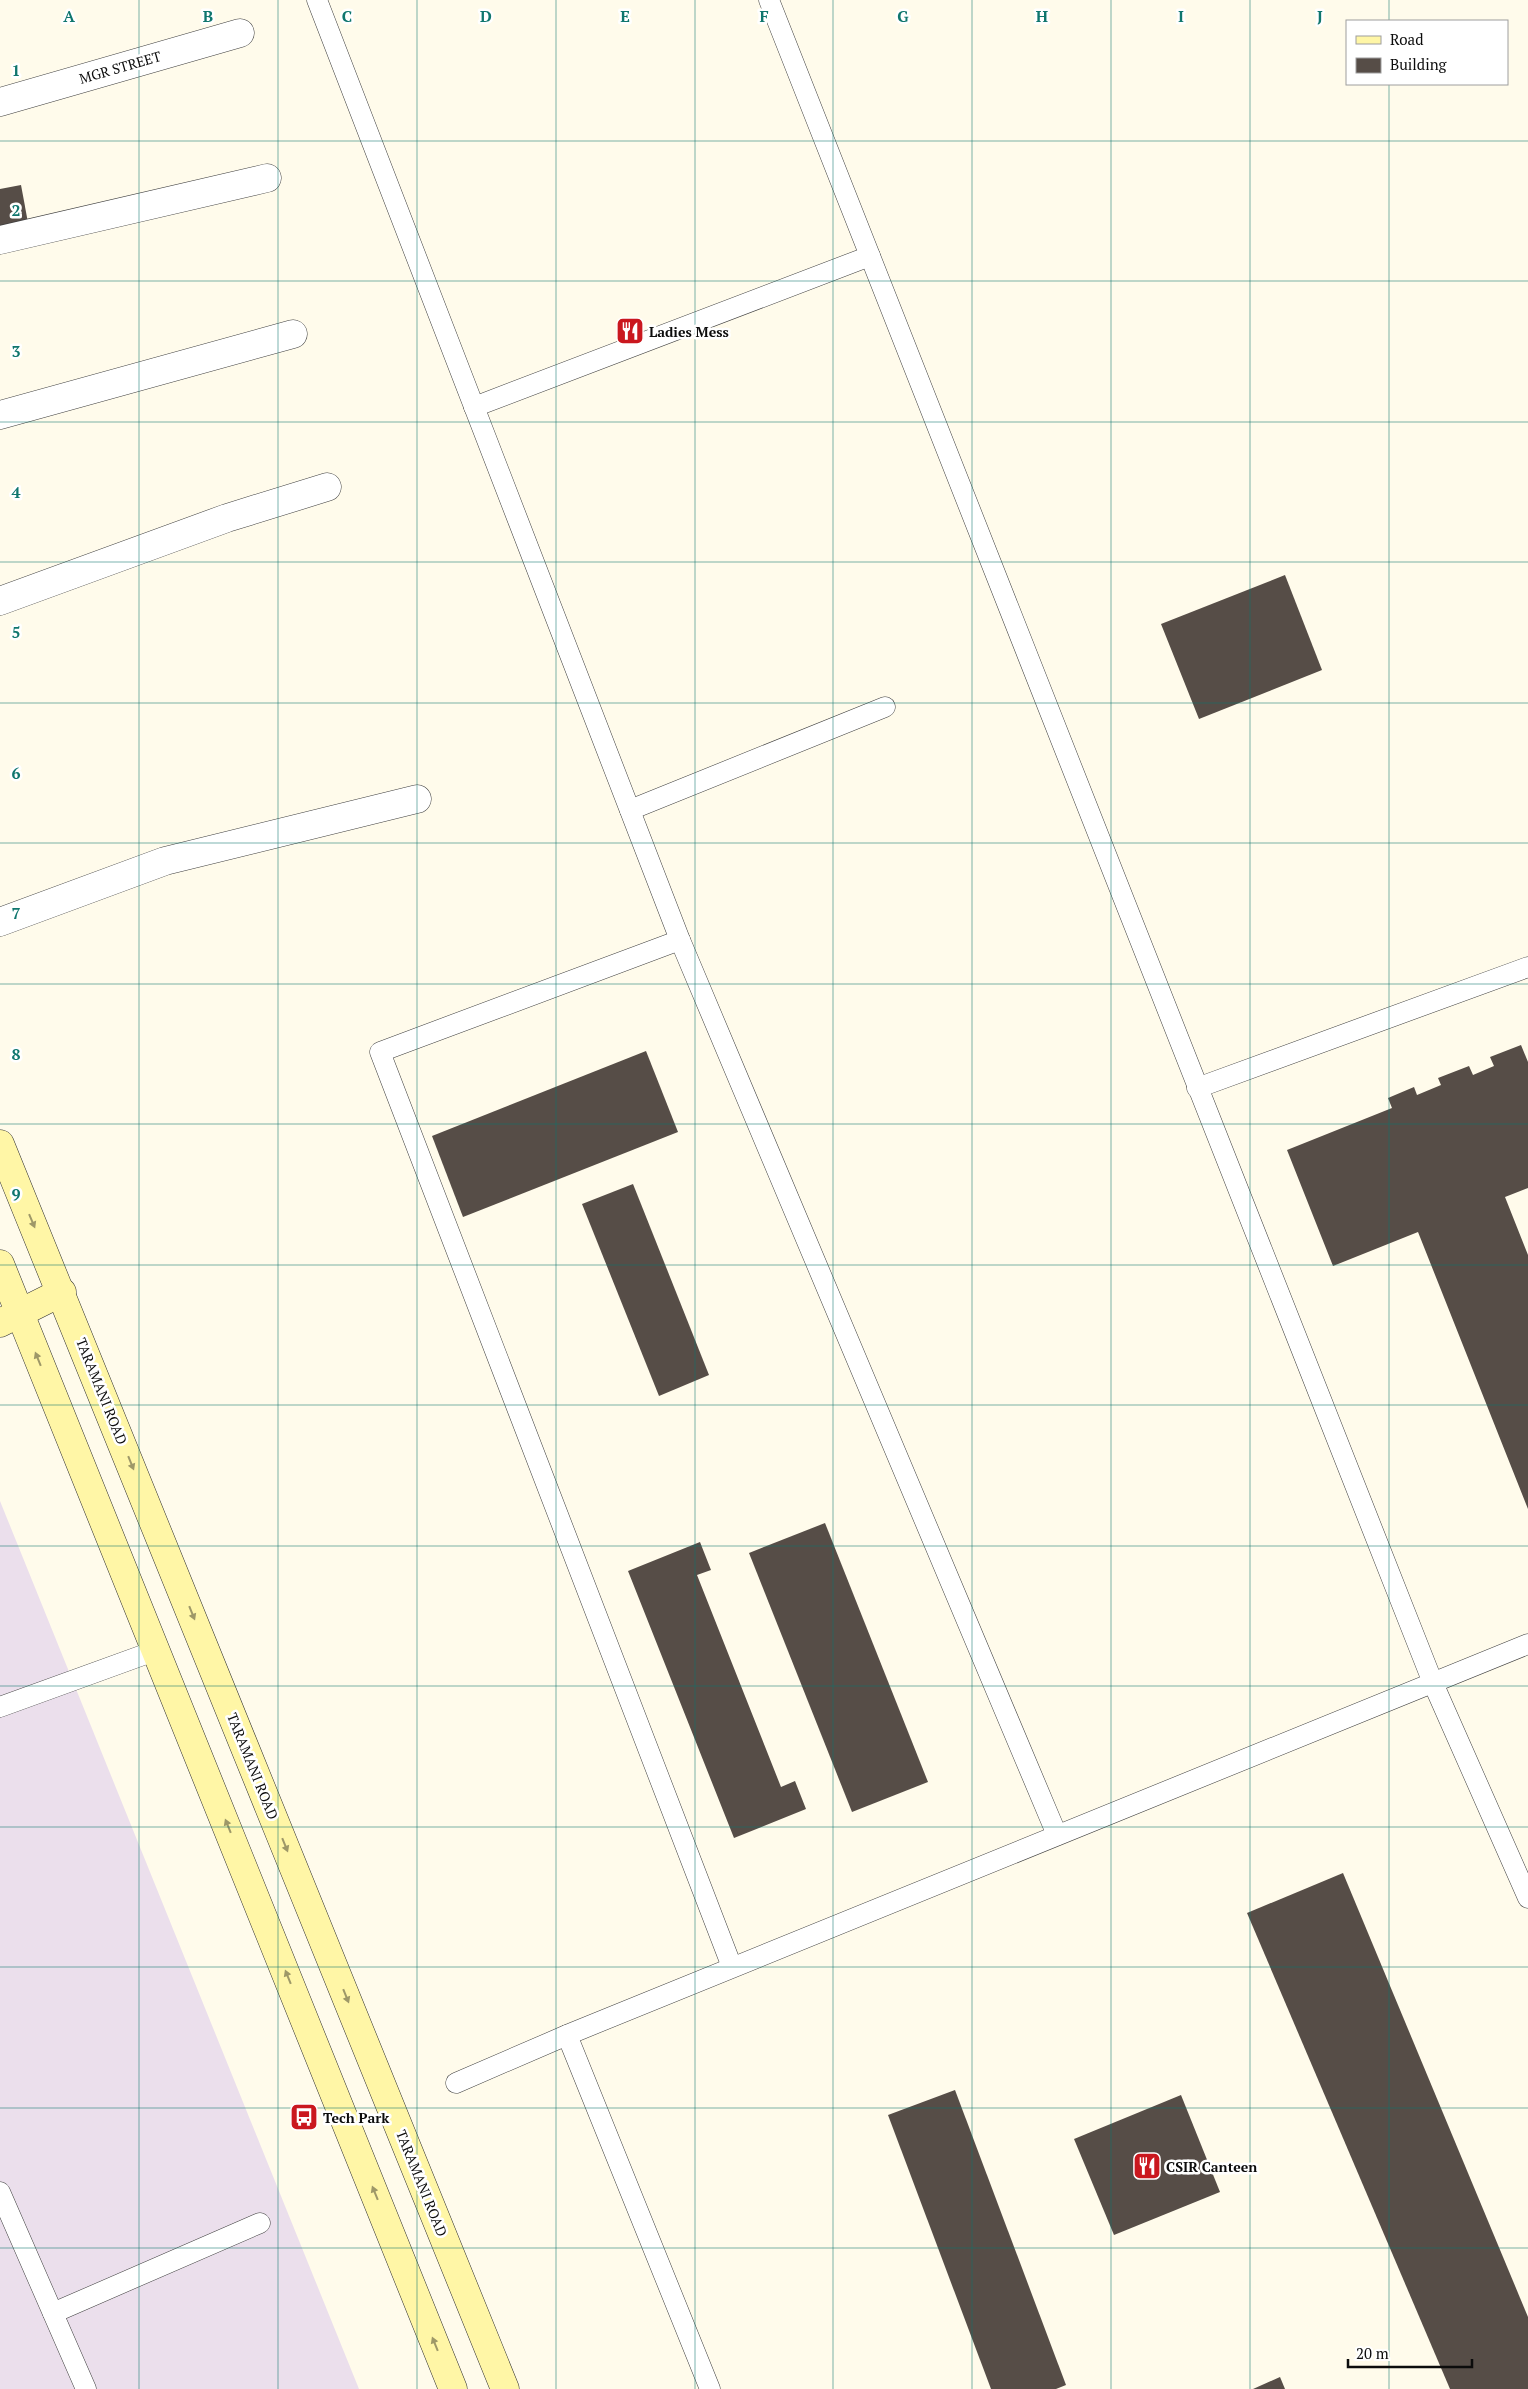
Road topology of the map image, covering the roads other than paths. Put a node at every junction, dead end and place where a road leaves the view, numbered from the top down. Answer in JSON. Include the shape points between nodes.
{"nodes":[{"id":1,"x":317,"y":0,"type":"edge"},
{"id":2,"x":769,"y":0,"type":"edge"},
{"id":3,"x":240,"y":33,"type":"dead end"},
{"id":4,"x":0,"y":102,"type":"edge"},
{"id":5,"x":267,"y":178,"type":"dead end"},
{"id":6,"x":0,"y":240,"type":"edge"},
{"id":7,"x":870,"y":256,"type":"junction"},
{"id":8,"x":293,"y":334,"type":"dead end"},
{"id":9,"x":474,"y":407,"type":"junction"},
{"id":10,"x":0,"y":415,"type":"edge"},
{"id":11,"x":328,"y":487,"type":"dead end"},
{"id":12,"x":0,"y":601,"type":"edge"},
{"id":13,"x":885,"y":707,"type":"dead end"},
{"id":14,"x":417,"y":799,"type":"dead end"},
{"id":15,"x":630,"y":810,"type":"junction"},
{"id":16,"x":0,"y":922,"type":"edge"},
{"id":17,"x":680,"y":940,"type":"junction"},
{"id":18,"x":1528,"y":967,"type":"edge"},
{"id":19,"x":1197,"y":1088,"type":"junction"},
{"id":20,"x":0,"y":1144,"type":"edge"},
{"id":21,"x":0,"y":1264,"type":"edge"},
{"id":22,"x":62,"y":1292,"type":"junction"},
{"id":23,"x":10,"y":1318,"type":"edge"},
{"id":24,"x":1528,"y":1644,"type":"edge"},
{"id":25,"x":157,"y":1650,"type":"junction"},
{"id":26,"x":1433,"y":1683,"type":"junction"},
{"id":27,"x":0,"y":1707,"type":"edge"},
{"id":28,"x":1058,"y":1835,"type":"junction"},
{"id":29,"x":1528,"y":1898,"type":"edge"},
{"id":30,"x":732,"y":1967,"type":"junction"},
{"id":31,"x":567,"y":2035,"type":"junction"},
{"id":32,"x":456,"y":2083,"type":"dead end"},
{"id":33,"x":0,"y":2192,"type":"edge"},
{"id":34,"x":260,"y":2223,"type":"dead end"},
{"id":35,"x":53,"y":2313,"type":"junction"},
{"id":36,"x":86,"y":2389,"type":"edge"},
{"id":37,"x":453,"y":2389,"type":"edge"},
{"id":38,"x":505,"y":2389,"type":"edge"},
{"id":39,"x":710,"y":2389,"type":"edge"}],
"edges":[{"from":1,"to":9,"type":"lane"},
{"from":2,"to":7,"type":"lane"},
{"from":3,"to":4,"type":"street","name":"MGR STREET"},
{"from":5,"to":6,"type":"street"},
{"from":7,"to":9,"type":"lane"},
{"from":7,"to":19,"type":"lane"},
{"from":8,"to":10,"type":"street"},
{"from":9,"to":15,"type":"lane"},
{"from":11,"to":12,"type":"street","via":[[227,518]]},
{"from":13,"to":15,"type":"lane"},
{"from":14,"to":16,"type":"street","via":[[165,861]]},
{"from":15,"to":17,"type":"lane"},
{"from":17,"to":28,"type":"lane"},
{"from":17,"to":30,"type":"lane","via":[[380,1052]]},
{"from":18,"to":19,"type":"lane"},
{"from":19,"to":26,"type":"lane"},
{"from":20,"to":22,"type":"street","name":"TARAMANI ROAD","one_way":true},
{"from":21,"to":23,"type":"street"},
{"from":22,"to":23,"type":"street"},
{"from":22,"to":38,"type":"street","name":"TARAMANI ROAD","one_way":true},
{"from":25,"to":23,"type":"street","one_way":true},
{"from":24,"to":26,"type":"lane"},
{"from":25,"to":27,"type":"lane"},
{"from":37,"to":25,"type":"street","one_way":true},
{"from":26,"to":28,"type":"lane"},
{"from":26,"to":29,"type":"lane"},
{"from":28,"to":30,"type":"lane"},
{"from":30,"to":31,"type":"lane"},
{"from":31,"to":32,"type":"lane"},
{"from":31,"to":39,"type":"lane"},
{"from":33,"to":35,"type":"lane"},
{"from":34,"to":35,"type":"lane"},
{"from":35,"to":36,"type":"lane"}]}
